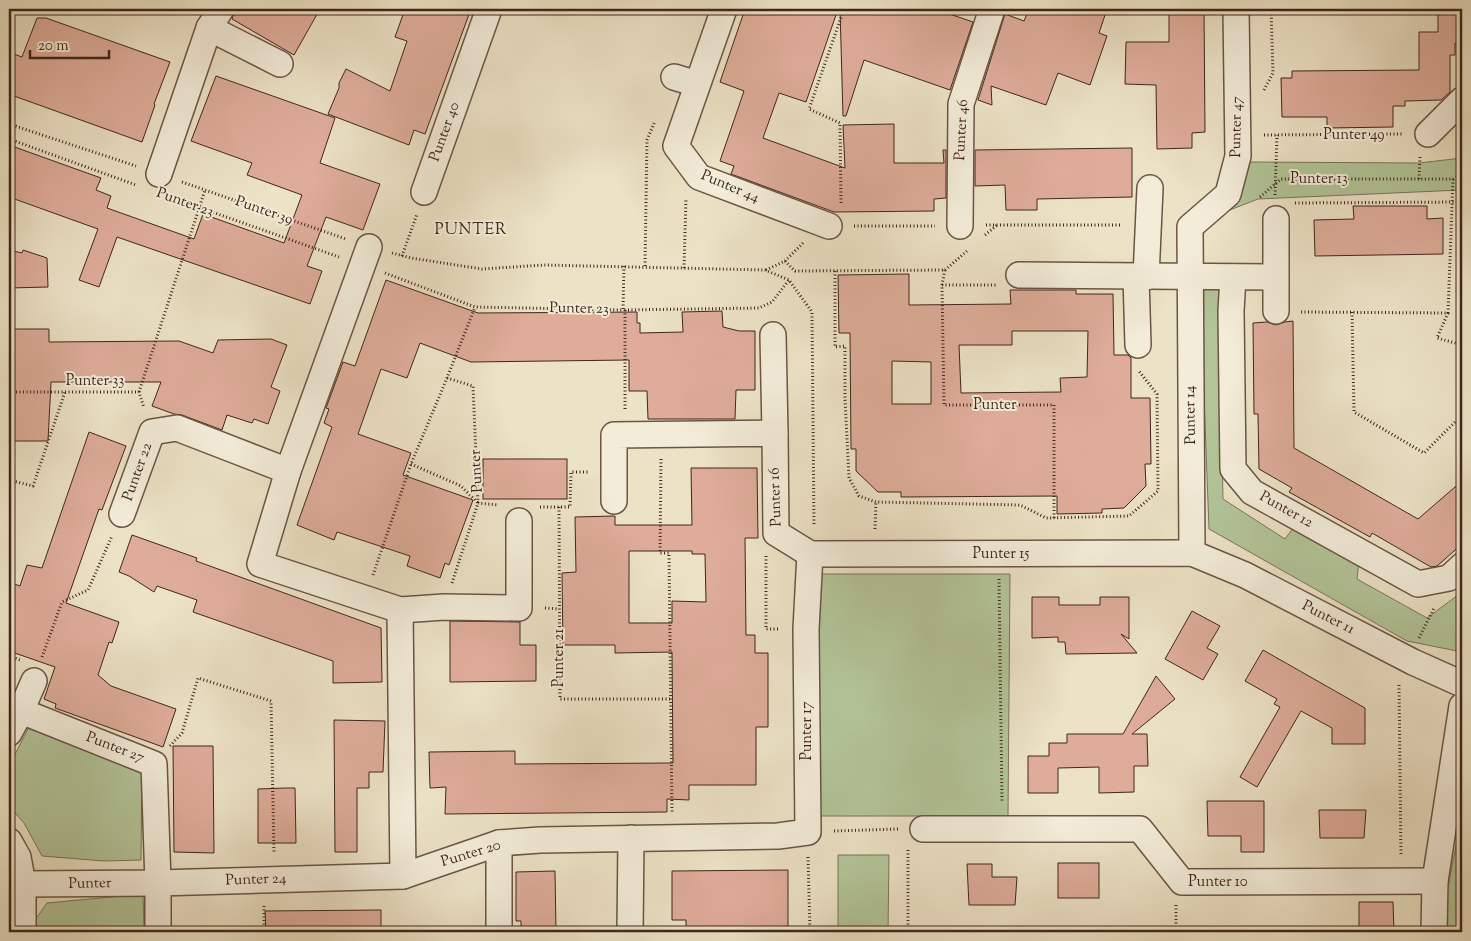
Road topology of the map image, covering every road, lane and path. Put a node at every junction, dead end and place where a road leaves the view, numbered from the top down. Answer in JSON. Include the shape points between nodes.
{"nodes":[{"id":1,"x":489,"y":9,"type":"edge"},
{"id":2,"x":724,"y":9,"type":"edge"},
{"id":3,"x":844,"y":9,"type":"edge"},
{"id":4,"x":992,"y":9,"type":"edge"},
{"id":5,"x":1236,"y":9,"type":"edge"},
{"id":6,"x":1270,"y":9,"type":"edge"},
{"id":7,"x":215,"y":18,"type":"edge"},
{"id":8,"x":280,"y":64,"type":"dead end"},
{"id":9,"x":1262,"y":94,"type":"dead end"},
{"id":10,"x":1462,"y":100,"type":"edge"},
{"id":11,"x":9,"y":124,"type":"edge"},
{"id":12,"x":1263,"y":127,"type":"dead end"},
{"id":13,"x":1428,"y":134,"type":"joint"},
{"id":14,"x":1264,"y":135,"type":"junction"},
{"id":15,"x":1277,"y":135,"type":"junction"},
{"id":16,"x":9,"y":139,"type":"edge"},
{"id":17,"x":1238,"y":156,"type":"junction"},
{"id":18,"x":1462,"y":174,"type":"edge"},
{"id":19,"x":1453,"y":179,"type":"junction"},
{"id":20,"x":1276,"y":183,"type":"junction"},
{"id":21,"x":155,"y":186,"type":"junction"},
{"id":22,"x":1150,"y":188,"type":"dead end"},
{"id":23,"x":205,"y":190,"type":"junction"},
{"id":24,"x":424,"y":192,"type":"joint"},
{"id":25,"x":1259,"y":198,"type":"dead end"},
{"id":26,"x":1452,"y":202,"type":"junction"},
{"id":27,"x":1462,"y":202,"type":"edge"},
{"id":28,"x":199,"y":208,"type":"junction"},
{"id":29,"x":1275,"y":211,"type":"junction"},
{"id":30,"x":835,"y":217,"type":"joint"},
{"id":31,"x":960,"y":226,"type":"dead end"},
{"id":32,"x":1190,"y":227,"type":"joint"},
{"id":33,"x":686,"y":232,"type":"dead end"},
{"id":34,"x":365,"y":256,"type":"junction"},
{"id":35,"x":402,"y":256,"type":"junction"},
{"id":36,"x":785,"y":262,"type":"dead end"},
{"id":37,"x":624,"y":266,"type":"junction"},
{"id":38,"x":684,"y":268,"type":"junction"},
{"id":39,"x":835,"y":271,"type":"junction"},
{"id":40,"x":1019,"y":275,"type":"joint"},
{"id":41,"x":1141,"y":277,"type":"junction"},
{"id":42,"x":1190,"y":277,"type":"junction"},
{"id":43,"x":1233,"y":277,"type":"junction"},
{"id":44,"x":1275,"y":277,"type":"junction"},
{"id":45,"x":790,"y":280,"type":"junction"},
{"id":46,"x":942,"y":285,"type":"junction"},
{"id":47,"x":475,"y":307,"type":"junction"},
{"id":48,"x":624,"y":310,"type":"junction"},
{"id":49,"x":1276,"y":312,"type":"joint"},
{"id":50,"x":1352,"y":312,"type":"junction"},
{"id":51,"x":1448,"y":313,"type":"junction"},
{"id":52,"x":774,"y":335,"type":"dead end"},
{"id":53,"x":1138,"y":345,"type":"joint"},
{"id":54,"x":1462,"y":345,"type":"edge"},
{"id":55,"x":1462,"y":364,"type":"edge"},
{"id":56,"x":448,"y":378,"type":"junction"},
{"id":57,"x":9,"y":392,"type":"edge"},
{"id":58,"x":65,"y":392,"type":"junction"},
{"id":59,"x":139,"y":392,"type":"junction"},
{"id":60,"x":1462,"y":415,"type":"edge"},
{"id":61,"x":152,"y":432,"type":"junction"},
{"id":62,"x":775,"y":433,"type":"junction"},
{"id":63,"x":661,"y":434,"type":"junction"},
{"id":64,"x":625,"y":435,"type":"junction"},
{"id":65,"x":411,"y":464,"type":"junction"},
{"id":66,"x":288,"y":471,"type":"junction"},
{"id":67,"x":9,"y":480,"type":"edge"},
{"id":68,"x":614,"y":501,"type":"dead end"},
{"id":69,"x":559,"y":507,"type":"dead end"},
{"id":70,"x":122,"y":514,"type":"joint"},
{"id":71,"x":1054,"y":518,"type":"junction"},
{"id":72,"x":520,"y":521,"type":"dead end"},
{"id":73,"x":776,"y":533,"type":"junction"},
{"id":74,"x":1192,"y":553,"type":"junction"},
{"id":75,"x":810,"y":554,"type":"junction"},
{"id":76,"x":999,"y":554,"type":"junction"},
{"id":77,"x":1456,"y":572,"type":"edge"},
{"id":78,"x":365,"y":598,"type":"junction"},
{"id":79,"x":400,"y":610,"type":"junction"},
{"id":80,"x":806,"y":629,"type":"junction"},
{"id":81,"x":1408,"y":659,"type":"junction"},
{"id":82,"x":34,"y":681,"type":"joint"},
{"id":83,"x":1462,"y":684,"type":"edge"},
{"id":84,"x":670,"y":699,"type":"junction"},
{"id":85,"x":1462,"y":706,"type":"edge"},
{"id":86,"x":21,"y":711,"type":"junction"},
{"id":87,"x":9,"y":733,"type":"edge"},
{"id":88,"x":154,"y":764,"type":"junction"},
{"id":89,"x":915,"y":829,"type":"junction"},
{"id":90,"x":1002,"y":829,"type":"junction"},
{"id":91,"x":808,"y":832,"type":"junction"},
{"id":92,"x":631,"y":838,"type":"junction"},
{"id":93,"x":672,"y":838,"type":"junction"},
{"id":94,"x":9,"y":841,"type":"edge"},
{"id":95,"x":499,"y":843,"type":"junction"},
{"id":96,"x":403,"y":876,"type":"junction"},
{"id":97,"x":274,"y":880,"type":"junction"},
{"id":98,"x":1401,"y":881,"type":"junction"},
{"id":99,"x":1435,"y":881,"type":"junction"},
{"id":100,"x":158,"y":883,"type":"junction"},
{"id":101,"x":23,"y":884,"type":"junction"},
{"id":102,"x":23,"y":932,"type":"edge"},
{"id":103,"x":158,"y":932,"type":"edge"},
{"id":104,"x":499,"y":932,"type":"edge"},
{"id":105,"x":630,"y":932,"type":"edge"},
{"id":106,"x":810,"y":932,"type":"edge"},
{"id":107,"x":908,"y":932,"type":"edge"},
{"id":108,"x":1434,"y":932,"type":"edge"}],
"edges":[{"from":1,"to":24,"type":"street","name":"Punter 40"},
{"from":2,"to":30,"type":"street","name":"Punter 44","via":[[686,80],[676,146],[699,177]]},
{"from":3,"to":30,"type":"path","via":[[809,109],[840,123]]},
{"from":4,"to":31,"type":"street","name":"Punter 46","via":[[961,104]]},
{"from":5,"to":17,"type":"street","name":"Punter 47"},
{"from":6,"to":9,"type":"path","via":[[1272,73]]},
{"from":7,"to":8,"type":"street"},
{"from":7,"to":21,"type":"street"},
{"from":10,"to":13,"type":"street"},
{"from":11,"to":21,"type":"path","name":"Punter 39"},
{"from":12,"to":14,"type":"path"},
{"from":13,"to":15,"type":"path","name":"Punter 49"},
{"from":14,"to":15,"type":"path","name":"Punter 49"},
{"from":14,"to":17,"type":"path"},
{"from":15,"to":20,"type":"path"},
{"from":16,"to":21,"type":"path","name":"Punter 23"},
{"from":17,"to":32,"type":"street","name":"Punter 47","via":[[1228,194]]},
{"from":18,"to":19,"type":"path","name":"Punter 13"},
{"from":19,"to":20,"type":"path","name":"Punter 13","via":[[1281,179]]},
{"from":19,"to":26,"type":"path"},
{"from":20,"to":25,"type":"path","name":"Punter 13"},
{"from":20,"to":29,"type":"path"},
{"from":21,"to":23,"type":"path","name":"Punter 39"},
{"from":21,"to":28,"type":"path","name":"Punter 23"},
{"from":22,"to":41,"type":"street"},
{"from":23,"to":28,"type":"path"},
{"from":23,"to":34,"type":"path","name":"Punter 39"},
{"from":24,"to":35,"type":"path"},
{"from":26,"to":27,"type":"path"},
{"from":26,"to":29,"type":"path"},
{"from":26,"to":51,"type":"path"},
{"from":28,"to":34,"type":"path","name":"Punter 23"},
{"from":28,"to":59,"type":"path"},
{"from":29,"to":44,"type":"street"},
{"from":32,"to":42,"type":"street","name":"Punter 14"},
{"from":33,"to":38,"type":"path"},
{"from":34,"to":35,"type":"path"},
{"from":34,"to":47,"type":"path","name":"Punter 23"},
{"from":34,"to":66,"type":"street"},
{"from":35,"to":37,"type":"path","via":[[482,269],[544,265]]},
{"from":36,"to":39,"type":"path","via":[[795,271]]},
{"from":37,"to":38,"type":"path"},
{"from":37,"to":48,"type":"path","name":"Punter 23"},
{"from":38,"to":45,"type":"path","via":[[766,270]]},
{"from":39,"to":46,"type":"path","via":[[945,270]]},
{"from":39,"to":71,"type":"path","via":[[835,347],[844,346],[848,478],[859,496],[876,502],[1020,505],[1046,518]]},
{"from":40,"to":41,"type":"street"},
{"from":40,"to":46,"type":"path","via":[[1019,286]]},
{"from":41,"to":42,"type":"street"},
{"from":41,"to":53,"type":"street"},
{"from":42,"to":43,"type":"street"},
{"from":42,"to":74,"type":"street","name":"Punter 14"},
{"from":43,"to":44,"type":"street"},
{"from":43,"to":77,"type":"street","name":"Punter 12","via":[[1233,469],[1252,492],[1418,584]]},
{"from":44,"to":49,"type":"street"},
{"from":45,"to":48,"type":"path","name":"Punter 23","via":[[772,302],[759,308]]},
{"from":45,"to":75,"type":"path","via":[[812,312],[814,526]]},
{"from":46,"to":71,"type":"path","name":"Punter","via":[[944,406],[1054,405]]},
{"from":47,"to":48,"type":"path","name":"Punter 23"},
{"from":47,"to":56,"type":"path"},
{"from":48,"to":64,"type":"path","name":"Punter 23"},
{"from":49,"to":50,"type":"path"},
{"from":50,"to":51,"type":"path"},
{"from":50,"to":60,"type":"path","via":[[1354,412],[1424,453]]},
{"from":51,"to":54,"type":"path","via":[[1437,338]]},
{"from":52,"to":62,"type":"street"},
{"from":53,"to":71,"type":"path","via":[[1138,372],[1157,394],[1158,491],[1129,516]]},
{"from":55,"to":60,"type":"path"},
{"from":56,"to":65,"type":"path"},
{"from":56,"to":65,"type":"path","name":"Punter","via":[[473,386],[478,503],[461,486]]},
{"from":57,"to":58,"type":"path","name":"Punter 33"},
{"from":58,"to":59,"type":"path","name":"Punter 33"},
{"from":58,"to":67,"type":"path","via":[[33,486]]},
{"from":59,"to":61,"type":"path","name":"Punter 33"},
{"from":61,"to":66,"type":"street","name":"Punter 22","via":[[177,428]]},
{"from":61,"to":70,"type":"street","name":"Punter 22"},
{"from":62,"to":63,"type":"street"},
{"from":62,"to":73,"type":"street","name":"Punter 16"},
{"from":63,"to":64,"type":"street"},
{"from":63,"to":84,"type":"path","via":[[660,553],[669,553]]},
{"from":64,"to":68,"type":"street","via":[[614,435]]},
{"from":65,"to":78,"type":"path"},
{"from":66,"to":78,"type":"street","via":[[260,564]]},
{"from":69,"to":84,"type":"path","name":"Punter 21","via":[[560,699]]},
{"from":70,"to":82,"type":"path","name":"Punter 22","via":[[88,590],[62,602]]},
{"from":72,"to":79,"type":"street","via":[[519,608]]},
{"from":73,"to":75,"type":"street","name":"Punter 16"},
{"from":73,"to":80,"type":"path","via":[[766,556],[766,628]]},
{"from":74,"to":76,"type":"street","name":"Punter 15"},
{"from":74,"to":81,"type":"street","name":"Punter 11","via":[[1244,575]]},
{"from":75,"to":76,"type":"street","name":"Punter 15"},
{"from":75,"to":80,"type":"street","name":"Punter 17"},
{"from":76,"to":90,"type":"path"},
{"from":77,"to":81,"type":"path"},
{"from":78,"to":79,"type":"street"},
{"from":79,"to":96,"type":"street"},
{"from":80,"to":91,"type":"street","name":"Punter 17"},
{"from":81,"to":83,"type":"street","name":"Punter 11"},
{"from":81,"to":98,"type":"path","via":[[1399,678]]},
{"from":82,"to":86,"type":"street"},
{"from":84,"to":93,"type":"path"},
{"from":85,"to":99,"type":"street"},
{"from":86,"to":87,"type":"street"},
{"from":86,"to":88,"type":"street","name":"Punter 27"},
{"from":88,"to":97,"type":"path","via":[[182,733],[198,678],[271,701]]},
{"from":88,"to":100,"type":"street","name":"Punter 27"},
{"from":89,"to":90,"type":"street","name":"Punter 10"},
{"from":89,"to":91,"type":"path"},
{"from":89,"to":107,"type":"path"},
{"from":90,"to":98,"type":"street","name":"Punter 10","via":[[1140,829],[1182,882]]},
{"from":91,"to":93,"type":"street","name":"Punter 20","via":[[778,836]]},
{"from":91,"to":106,"type":"path"},
{"from":92,"to":93,"type":"street","name":"Punter 20"},
{"from":92,"to":95,"type":"street","name":"Punter 20"},
{"from":92,"to":105,"type":"street"},
{"from":94,"to":101,"type":"street","via":[[18,857]]},
{"from":95,"to":96,"type":"street","name":"Punter 20"},
{"from":95,"to":104,"type":"street"},
{"from":96,"to":97,"type":"street","name":"Punter 24"},
{"from":97,"to":100,"type":"street","name":"Punter 24"},
{"from":98,"to":99,"type":"street","name":"Punter 10"},
{"from":99,"to":108,"type":"street"},
{"from":100,"to":101,"type":"street","name":"Punter"},
{"from":100,"to":103,"type":"street"},
{"from":101,"to":102,"type":"street"}]}
